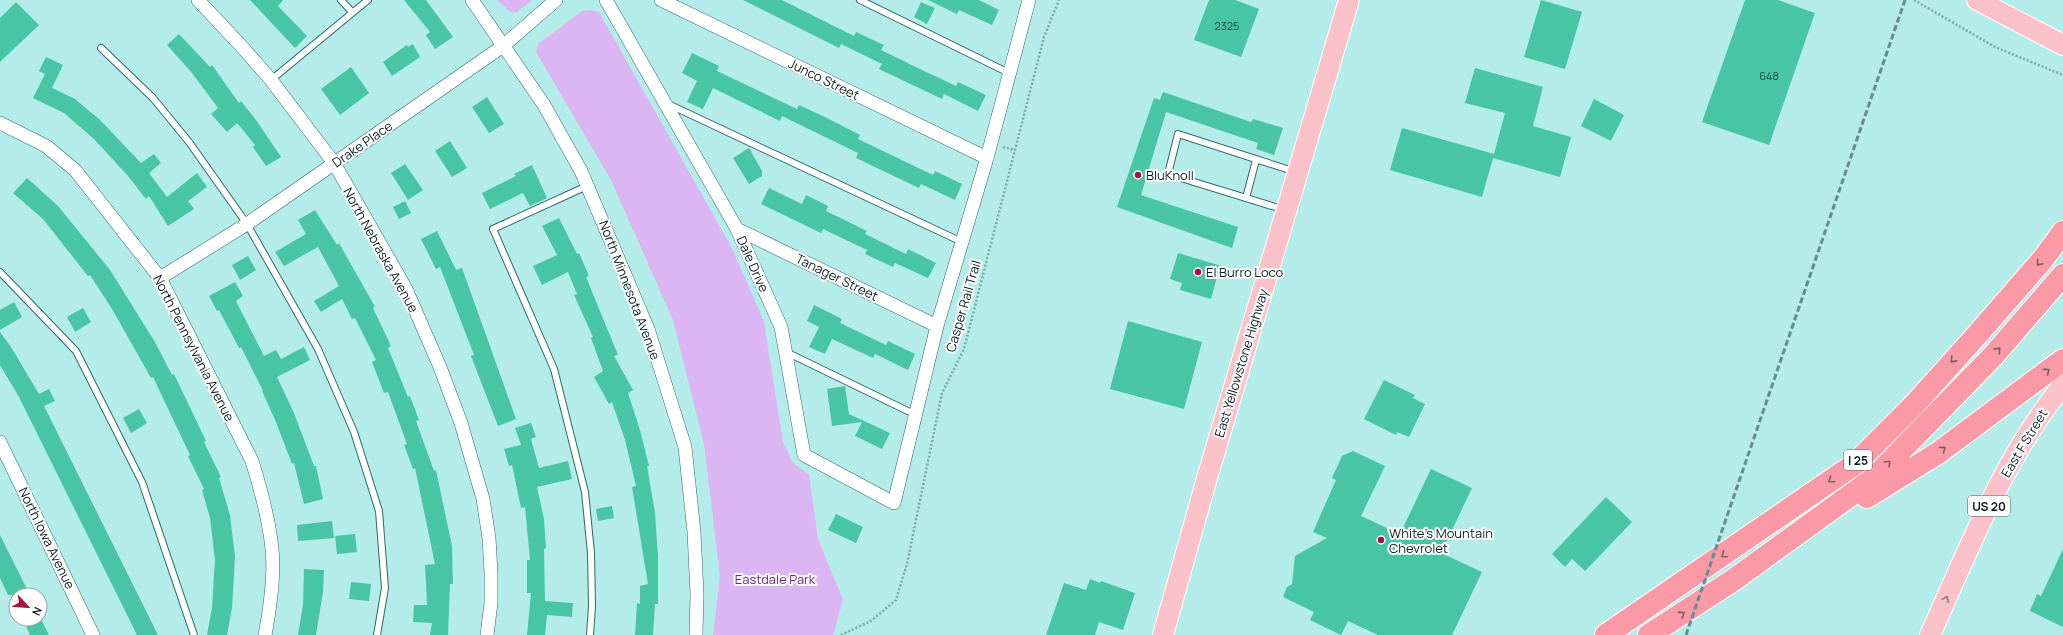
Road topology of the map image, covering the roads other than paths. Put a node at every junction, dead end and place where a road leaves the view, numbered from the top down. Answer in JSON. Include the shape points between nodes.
{"nodes":[{"id":1,"x":198,"y":0,"type":"edge"},
{"id":2,"x":341,"y":0,"type":"edge"},
{"id":3,"x":368,"y":0,"type":"edge"},
{"id":4,"x":472,"y":0,"type":"edge"},
{"id":5,"x":556,"y":0,"type":"edge"},
{"id":6,"x":606,"y":0,"type":"edge"},
{"id":7,"x":661,"y":0,"type":"edge"},
{"id":8,"x":860,"y":0,"type":"edge"},
{"id":9,"x":1029,"y":0,"type":"edge"},
{"id":10,"x":1349,"y":0,"type":"edge"},
{"id":11,"x":1977,"y":0,"type":"edge"},
{"id":12,"x":352,"y":12,"type":"junction"},
{"id":13,"x":2063,"y":45,"type":"edge"},
{"id":14,"x":504,"y":46,"type":"junction"},
{"id":15,"x":101,"y":48,"type":"dead end"},
{"id":16,"x":1009,"y":73,"type":"junction"},
{"id":17,"x":271,"y":80,"type":"junction"},
{"id":18,"x":664,"y":102,"type":"junction"},
{"id":19,"x":0,"y":123,"type":"edge"},
{"id":20,"x":987,"y":158,"type":"junction"},
{"id":21,"x":1256,"y":160,"type":"junction"},
{"id":22,"x":334,"y":164,"type":"junction"},
{"id":23,"x":1298,"y":173,"type":"junction"},
{"id":24,"x":587,"y":186,"type":"junction"},
{"id":25,"x":1246,"y":198,"type":"junction"},
{"id":26,"x":1286,"y":211,"type":"junction"},
{"id":27,"x":247,"y":224,"type":"junction"},
{"id":28,"x":737,"y":229,"type":"junction"},
{"id":29,"x":2063,"y":232,"type":"edge"},
{"id":30,"x":962,"y":242,"type":"junction"},
{"id":31,"x":0,"y":272,"type":"edge"},
{"id":32,"x":2063,"y":275,"type":"edge"},
{"id":33,"x":160,"y":278,"type":"junction"},
{"id":34,"x":937,"y":326,"type":"junction"},
{"id":35,"x":786,"y":352,"type":"junction"},
{"id":36,"x":2063,"y":360,"type":"edge"},
{"id":37,"x":2063,"y":385,"type":"edge"},
{"id":38,"x":916,"y":415,"type":"junction"},
{"id":39,"x":0,"y":442,"type":"edge"},
{"id":40,"x":1732,"y":581,"type":"junction"},
{"id":41,"x":93,"y":635,"type":"edge"},
{"id":42,"x":194,"y":635,"type":"edge"},
{"id":43,"x":265,"y":635,"type":"edge"},
{"id":44,"x":377,"y":635,"type":"edge"},
{"id":45,"x":487,"y":635,"type":"edge"},
{"id":46,"x":590,"y":635,"type":"edge"},
{"id":47,"x":696,"y":635,"type":"edge"},
{"id":48,"x":1163,"y":635,"type":"edge"},
{"id":49,"x":1606,"y":635,"type":"edge"},
{"id":50,"x":1649,"y":635,"type":"edge"},
{"id":51,"x":1930,"y":635,"type":"edge"}],
"edges":[{"from":1,"to":17,"type":"street","name":"North Nebraska Avenue"},
{"from":2,"to":12,"type":"lane"},
{"from":3,"to":12,"type":"lane"},
{"from":4,"to":14,"type":"street","name":"North Minnesota Avenue"},
{"from":5,"to":14,"type":"street","name":"Drake Place"},
{"from":6,"to":18,"type":"street","name":"Dale Drive"},
{"from":7,"to":20,"type":"street","name":"Junco Street"},
{"from":8,"to":16,"type":"lane"},
{"from":9,"to":16,"type":"street"},
{"from":10,"to":23,"type":"main road","name":"East Yellowstone Highway"},
{"from":11,"to":13,"type":"main road"},
{"from":12,"to":17,"type":"lane"},
{"from":14,"to":22,"type":"street","name":"Drake Place"},
{"from":14,"to":24,"type":"street","name":"North Minnesota Avenue","via":[[544,105]]},
{"from":15,"to":27,"type":"lane","via":[[154,98],[189,142]]},
{"from":16,"to":20,"type":"street"},
{"from":17,"to":22,"type":"street","name":"North Nebraska Avenue"},
{"from":18,"to":28,"type":"street","name":"Dale Drive"},
{"from":18,"to":30,"type":"lane"},
{"from":19,"to":33,"type":"street","name":"North Pennsylvania Avenue","via":[[46,146],[75,170]]},
{"from":20,"to":30,"type":"street"},
{"from":21,"to":23,"type":"lane"},
{"from":21,"to":25,"type":"lane"},
{"from":21,"to":25,"type":"lane","via":[[1178,134],[1168,174]]},
{"from":22,"to":27,"type":"street","name":"Drake Place"},
{"from":22,"to":45,"type":"street","name":"North Nebraska Avenue","via":[[406,289],[461,423],[483,498],[489,538],[491,603]]},
{"from":23,"to":26,"type":"main road","name":"East Yellowstone Highway"},
{"from":24,"to":46,"type":"lane","via":[[493,229],[554,369],[585,492],[591,553]]},
{"from":24,"to":47,"type":"street","name":"North Minnesota Avenue","via":[[648,329],[685,447],[694,532]]},
{"from":25,"to":26,"type":"lane"},
{"from":26,"to":48,"type":"main road","name":"East Yellowstone Highway"},
{"from":27,"to":33,"type":"street","name":"Drake Place"},
{"from":27,"to":44,"type":"lane","via":[[318,349],[356,439],[379,511],[385,588]]},
{"from":28,"to":34,"type":"street","name":"Tanager Street"},
{"from":28,"to":35,"type":"street","name":"Dale Drive","via":[[781,327]]},
{"from":29,"to":49,"type":"highway","number":"I 25","one_way":true,"via":[[1977,335],[1914,404],[1854,464]]},
{"from":30,"to":34,"type":"street"},
{"from":31,"to":42,"type":"lane","via":[[76,350],[142,482]]},
{"from":40,"to":32,"type":"highway","number":"I 25","one_way":true,"via":[[1873,479],[1993,356]]},
{"from":33,"to":43,"type":"street","name":"North Pennsylvania Avenue","via":[[252,461],[262,494],[273,550],[270,606]]},
{"from":34,"to":38,"type":"street"},
{"from":35,"to":38,"type":"lane"},
{"from":35,"to":38,"type":"street","name":"Dale Drive","via":[[804,455],[894,503]]},
{"from":40,"to":36,"type":"highway","one_way":true,"via":[[1938,453]]},
{"from":51,"to":37,"type":"main road","name":"East F Street","number":"US 20","one_way":true,"via":[[1995,492],[2044,409]]},
{"from":39,"to":41,"type":"street","name":"North Iowa Avenue"},
{"from":50,"to":40,"type":"highway","number":"I 25","one_way":true}]}
